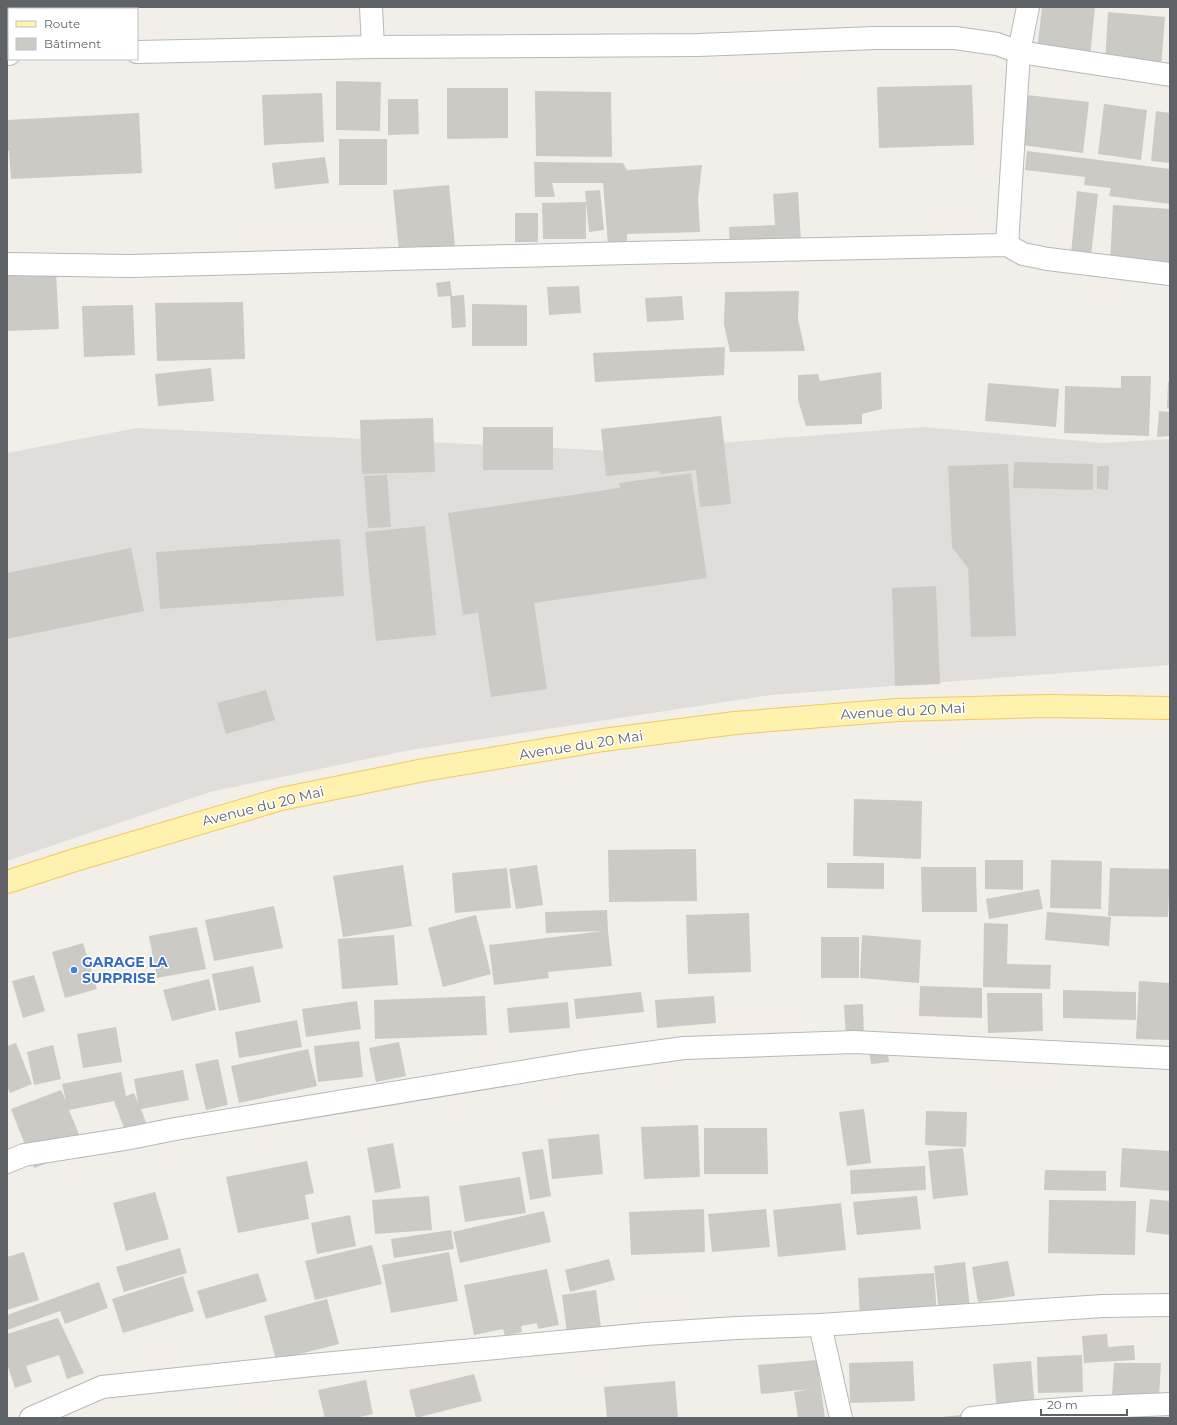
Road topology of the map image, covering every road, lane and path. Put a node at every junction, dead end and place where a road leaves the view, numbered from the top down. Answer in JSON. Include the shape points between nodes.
{"nodes":[{"id":1,"x":371,"y":7,"type":"edge"},
{"id":2,"x":1028,"y":7,"type":"edge"},
{"id":3,"x":373,"y":47,"type":"junction"},
{"id":4,"x":138,"y":52,"type":"edge"},
{"id":5,"x":1019,"y":52,"type":"junction"},
{"id":6,"x":1170,"y":75,"type":"edge"},
{"id":7,"x":1006,"y":245,"type":"junction"},
{"id":8,"x":7,"y":264,"type":"edge"},
{"id":9,"x":1170,"y":274,"type":"edge"},
{"id":10,"x":1170,"y":708,"type":"edge"},
{"id":11,"x":7,"y":882,"type":"edge"},
{"id":12,"x":1170,"y":1058,"type":"edge"},
{"id":13,"x":7,"y":1162,"type":"edge"},
{"id":14,"x":1170,"y":1305,"type":"edge"},
{"id":15,"x":820,"y":1325,"type":"junction"},
{"id":16,"x":1170,"y":1404,"type":"edge"},
{"id":17,"x":31,"y":1418,"type":"edge"},
{"id":18,"x":841,"y":1418,"type":"edge"},
{"id":19,"x":972,"y":1418,"type":"edge"}],
"edges":[{"from":1,"to":3,"type":"street"},
{"from":2,"to":5,"type":"street"},
{"from":3,"to":4,"type":"street"},
{"from":3,"to":5,"type":"street","via":[[698,45],[875,38],[956,38],[997,44]]},
{"from":5,"to":6,"type":"street"},
{"from":5,"to":7,"type":"street"},
{"from":7,"to":8,"type":"street","via":[[130,266]]},
{"from":7,"to":9,"type":"street","via":[[1023,254],[1048,259]]},
{"from":10,"to":11,"type":"main road","name":"Avenue du 20 Mai","via":[[1048,706],[897,710],[735,723],[602,740],[424,770],[282,799],[82,857]]},
{"from":12,"to":13,"type":"street","via":[[854,1042],[684,1048],[581,1062],[183,1128],[24,1155]]},
{"from":14,"to":15,"type":"street","via":[[1103,1306]]},
{"from":15,"to":17,"type":"street","via":[[639,1334],[102,1387]]},
{"from":15,"to":18,"type":"street"},
{"from":16,"to":19,"type":"street","via":[[1077,1408]]}]}
